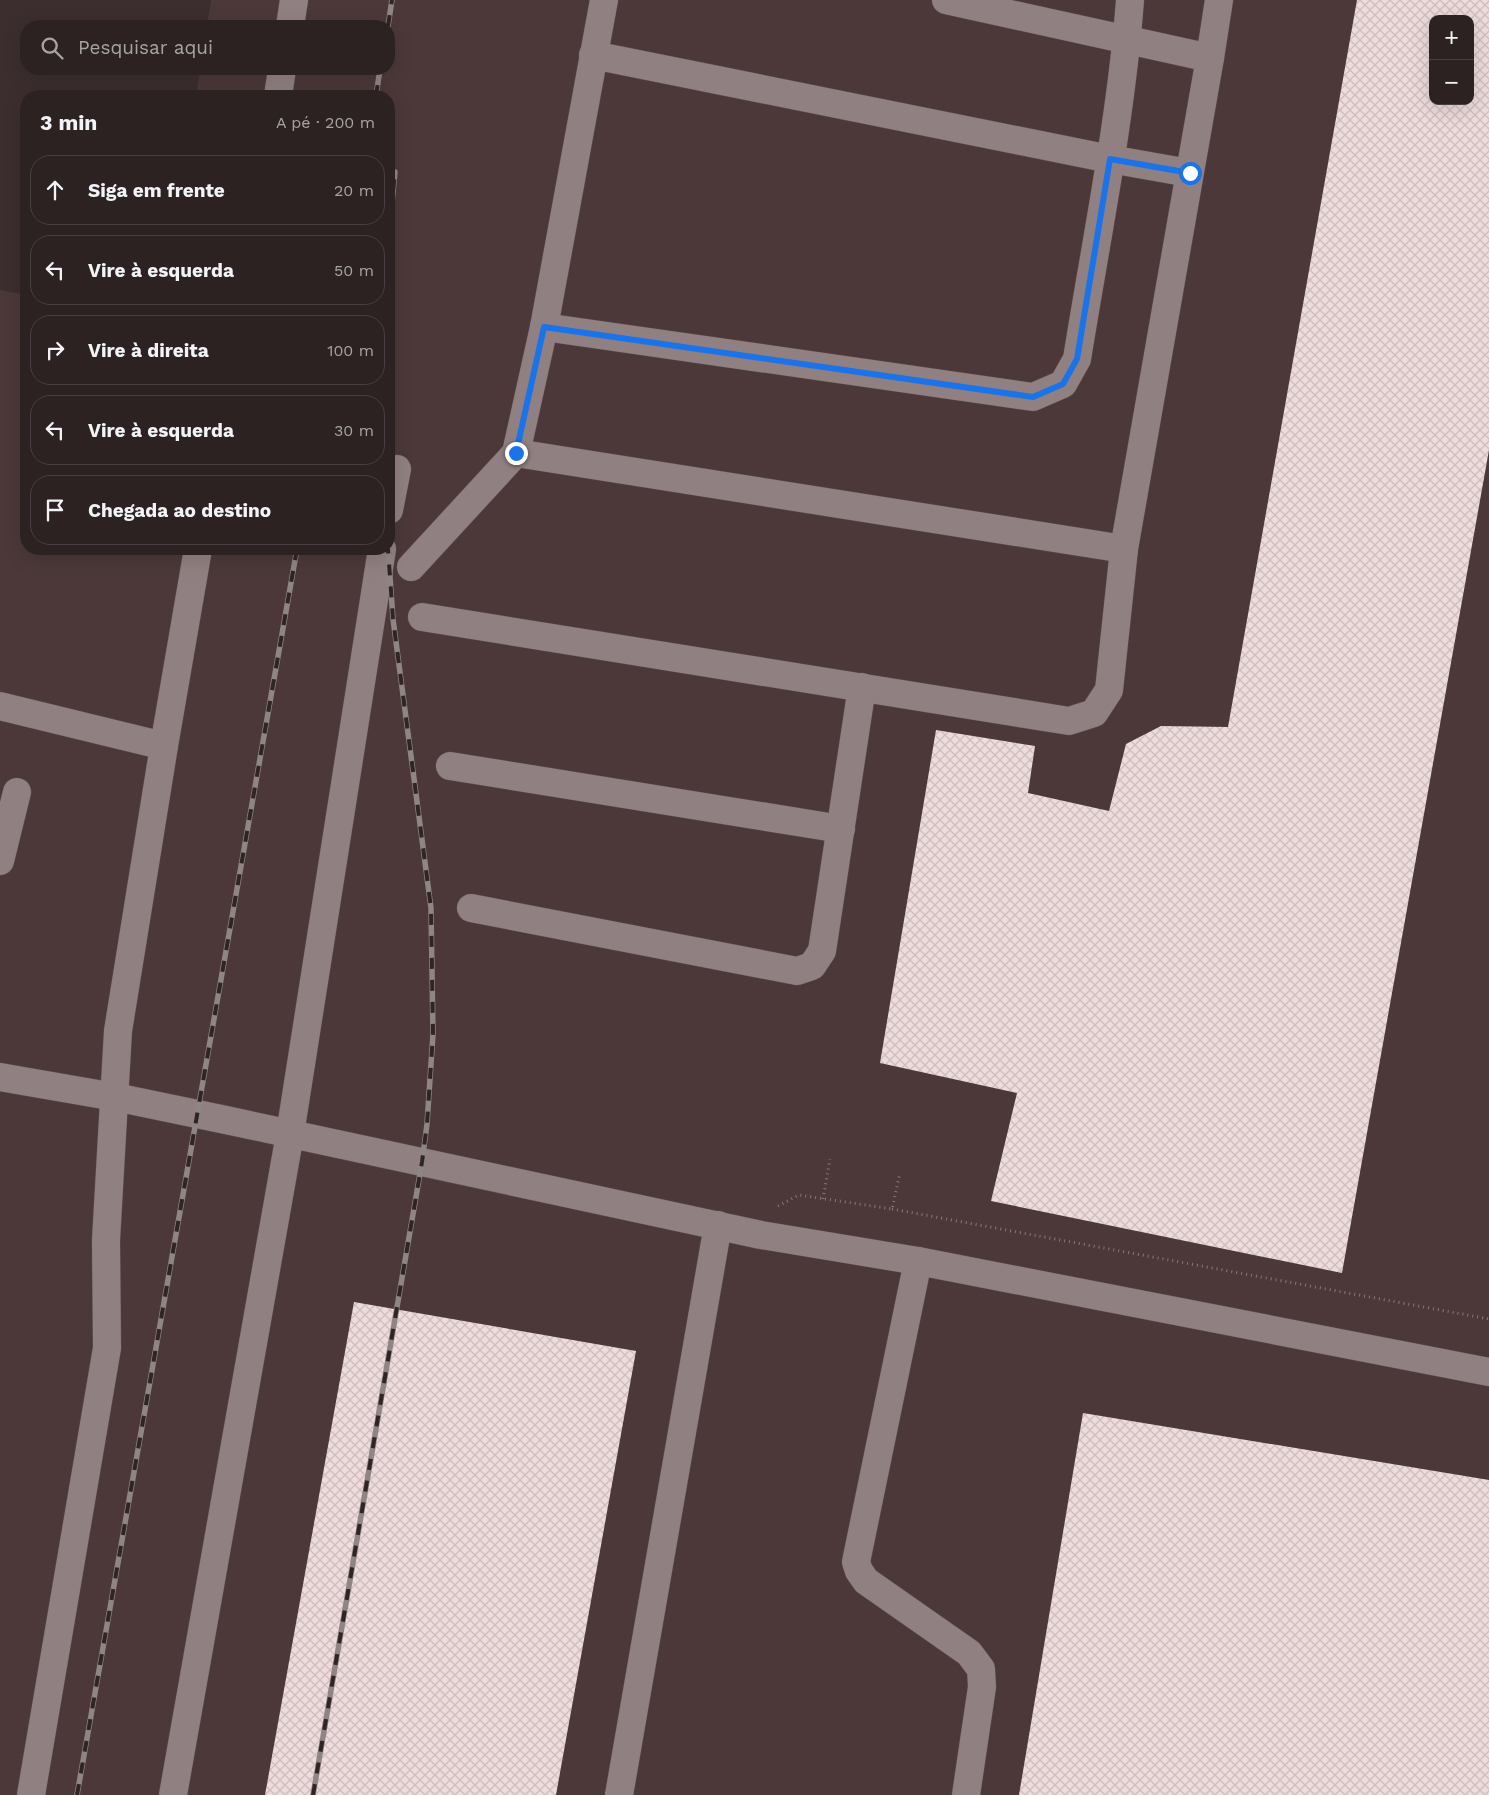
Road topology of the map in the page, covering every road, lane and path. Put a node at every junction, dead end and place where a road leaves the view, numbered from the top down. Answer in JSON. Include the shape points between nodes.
{"nodes":[{"id":1,"x":294,"y":0,"type":"edge"},
{"id":2,"x":604,"y":0,"type":"edge"},
{"id":3,"x":946,"y":0,"type":"edge"},
{"id":4,"x":1130,"y":0,"type":"edge"},
{"id":5,"x":1219,"y":0,"type":"edge"},
{"id":6,"x":291,"y":20,"type":"edge"},
{"id":7,"x":1127,"y":41,"type":"junction"},
{"id":8,"x":593,"y":55,"type":"junction"},
{"id":9,"x":1210,"y":58,"type":"junction"},
{"id":10,"x":281,"y":75,"type":"edge"},
{"id":11,"x":279,"y":90,"type":"edge"},
{"id":12,"x":1110,"y":159,"type":"junction"},
{"id":13,"x":1190,"y":173,"type":"junction"},
{"id":14,"x":544,"y":327,"type":"junction"},
{"id":15,"x":516,"y":453,"type":"junction"},
{"id":16,"x":397,"y":469,"type":"dead end"},
{"id":17,"x":395,"y":479,"type":"edge"},
{"id":18,"x":1124,"y":549,"type":"junction"},
{"id":19,"x":197,"y":555,"type":"edge"},
{"id":20,"x":381,"y":555,"type":"edge"},
{"id":21,"x":411,"y":567,"type":"dead end"},
{"id":22,"x":422,"y":617,"type":"dead end"},
{"id":23,"x":862,"y":687,"type":"junction"},
{"id":24,"x":0,"y":706,"type":"edge"},
{"id":25,"x":164,"y":746,"type":"junction"},
{"id":26,"x":450,"y":766,"type":"dead end"},
{"id":27,"x":18,"y":792,"type":"dead end"},
{"id":28,"x":841,"y":829,"type":"junction"},
{"id":29,"x":0,"y":861,"type":"edge"},
{"id":30,"x":470,"y":908,"type":"dead end"},
{"id":31,"x":0,"y":1077,"type":"edge"},
{"id":32,"x":115,"y":1098,"type":"junction"},
{"id":33,"x":290,"y":1134,"type":"junction"},
{"id":34,"x":830,"y":1159,"type":"dead end"},
{"id":35,"x":900,"y":1173,"type":"dead end"},
{"id":36,"x":799,"y":1196,"type":"dead end"},
{"id":37,"x":823,"y":1199,"type":"junction"},
{"id":38,"x":892,"y":1209,"type":"junction"},
{"id":39,"x":718,"y":1225,"type":"junction"},
{"id":40,"x":918,"y":1260,"type":"junction"},
{"id":41,"x":1489,"y":1319,"type":"edge"},
{"id":42,"x":1489,"y":1372,"type":"edge"},
{"id":43,"x":31,"y":1795,"type":"edge"},
{"id":44,"x":173,"y":1795,"type":"edge"},
{"id":45,"x":619,"y":1795,"type":"edge"},
{"id":46,"x":966,"y":1795,"type":"edge"}],
"edges":[{"from":1,"to":6,"type":"lane"},
{"from":2,"to":8,"type":"lane"},
{"from":3,"to":7,"type":"lane"},
{"from":4,"to":7,"type":"lane"},
{"from":5,"to":9,"type":"lane"},
{"from":7,"to":9,"type":"lane"},
{"from":7,"to":12,"type":"lane"},
{"from":8,"to":12,"type":"lane"},
{"from":8,"to":14,"type":"lane"},
{"from":9,"to":13,"type":"lane"},
{"from":10,"to":11,"type":"lane"},
{"from":12,"to":13,"type":"lane"},
{"from":12,"to":14,"type":"lane","via":[[1077,359],[1063,384],[1033,397]]},
{"from":13,"to":18,"type":"lane"},
{"from":14,"to":15,"type":"lane"},
{"from":15,"to":18,"type":"lane"},
{"from":15,"to":21,"type":"lane"},
{"from":16,"to":17,"type":"lane"},
{"from":18,"to":23,"type":"lane","via":[[1109,690],[1094,712],[1069,721]]},
{"from":19,"to":25,"type":"lane"},
{"from":20,"to":33,"type":"lane"},
{"from":22,"to":23,"type":"lane"},
{"from":23,"to":28,"type":"lane"},
{"from":24,"to":25,"type":"lane"},
{"from":25,"to":32,"type":"lane","via":[[118,1032]]},
{"from":26,"to":28,"type":"lane"},
{"from":27,"to":29,"type":"lane"},
{"from":28,"to":30,"type":"lane","via":[[822,952],[812,966],[797,971]]},
{"from":31,"to":32,"type":"lane"},
{"from":32,"to":33,"type":"lane"},
{"from":32,"to":43,"type":"lane","via":[[106,1240],[107,1348]]},
{"from":33,"to":39,"type":"lane"},
{"from":33,"to":44,"type":"lane"},
{"from":34,"to":37,"type":"path"},
{"from":35,"to":38,"type":"path"},
{"from":36,"to":37,"type":"path"},
{"from":37,"to":38,"type":"path"},
{"from":38,"to":41,"type":"path"},
{"from":39,"to":40,"type":"lane"},
{"from":39,"to":45,"type":"lane"},
{"from":40,"to":42,"type":"lane"},
{"from":40,"to":46,"type":"lane","via":[[856,1562],[866,1581],[969,1652],[981,1669],[982,1687]]}]}
